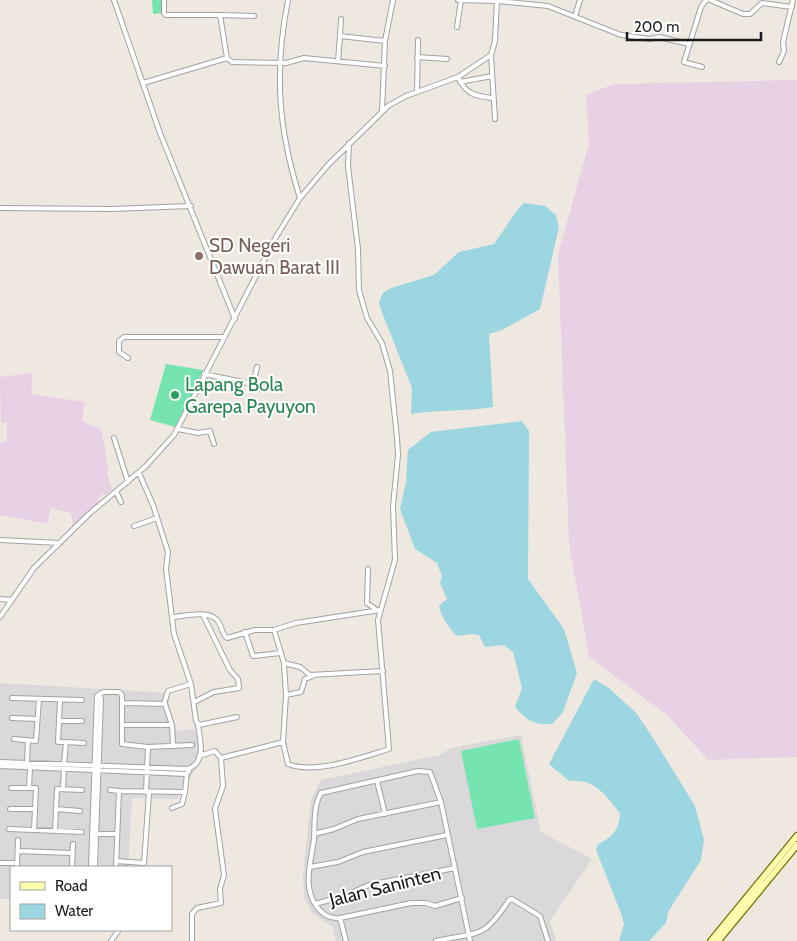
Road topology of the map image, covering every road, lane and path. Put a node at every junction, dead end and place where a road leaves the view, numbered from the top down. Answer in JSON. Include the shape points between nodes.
{"nodes":[{"id":1,"x":114,"y":0,"type":"edge"},
{"id":2,"x":164,"y":0,"type":"edge"},
{"id":3,"x":288,"y":0,"type":"edge"},
{"id":4,"x":394,"y":0,"type":"edge"},
{"id":5,"x":459,"y":0,"type":"edge"},
{"id":6,"x":497,"y":0,"type":"edge"},
{"id":7,"x":580,"y":0,"type":"edge"},
{"id":8,"x":706,"y":0,"type":"edge"},
{"id":9,"x":710,"y":0,"type":"edge"},
{"id":10,"x":793,"y":0,"type":"edge"},
{"id":11,"x":760,"y":2,"type":"edge"},
{"id":12,"x":792,"y":7,"type":"junction"},
{"id":13,"x":220,"y":16,"type":"junction"},
{"id":14,"x":254,"y":16,"type":"dead end"},
{"id":15,"x":575,"y":16,"type":"junction"},
{"id":16,"x":341,"y":19,"type":"dead end"},
{"id":17,"x":457,"y":27,"type":"dead end"},
{"id":18,"x":340,"y":36,"type":"junction"},
{"id":19,"x":418,"y":40,"type":"dead end"},
{"id":20,"x":386,"y":41,"type":"junction"},
{"id":21,"x":690,"y":44,"type":"junction"},
{"id":22,"x":491,"y":55,"type":"junction"},
{"id":23,"x":417,"y":56,"type":"junction"},
{"id":24,"x":227,"y":58,"type":"junction"},
{"id":25,"x":447,"y":59,"type":"dead end"},
{"id":26,"x":338,"y":61,"type":"junction"},
{"id":27,"x":779,"y":62,"type":"dead end"},
{"id":28,"x":279,"y":63,"type":"junction"},
{"id":29,"x":385,"y":66,"type":"junction"},
{"id":30,"x":702,"y":67,"type":"dead end"},
{"id":31,"x":492,"y":76,"type":"junction"},
{"id":32,"x":458,"y":77,"type":"junction"},
{"id":33,"x":460,"y":82,"type":"junction"},
{"id":34,"x":143,"y":83,"type":"junction"},
{"id":35,"x":417,"y":92,"type":"junction"},
{"id":36,"x":492,"y":98,"type":"junction"},
{"id":37,"x":382,"y":112,"type":"junction"},
{"id":38,"x":495,"y":118,"type":"dead end"},
{"id":39,"x":349,"y":143,"type":"junction"},
{"id":40,"x":300,"y":198,"type":"junction"},
{"id":41,"x":191,"y":206,"type":"junction"},
{"id":42,"x":0,"y":208,"type":"edge"},
{"id":43,"x":235,"y":319,"type":"junction"},
{"id":44,"x":224,"y":337,"type":"junction"},
{"id":45,"x":128,"y":358,"type":"dead end"},
{"id":46,"x":257,"y":367,"type":"dead end"},
{"id":47,"x":204,"y":374,"type":"junction"},
{"id":48,"x":178,"y":430,"type":"junction"},
{"id":49,"x":114,"y":438,"type":"dead end"},
{"id":50,"x":214,"y":444,"type":"dead end"},
{"id":51,"x":139,"y":473,"type":"junction"},
{"id":52,"x":128,"y":482,"type":"junction"},
{"id":53,"x":116,"y":491,"type":"junction"},
{"id":54,"x":121,"y":502,"type":"dead end"},
{"id":55,"x":157,"y":518,"type":"junction"},
{"id":56,"x":134,"y":526,"type":"dead end"},
{"id":57,"x":0,"y":540,"type":"edge"},
{"id":58,"x":60,"y":543,"type":"junction"},
{"id":59,"x":368,"y":569,"type":"dead end"},
{"id":60,"x":0,"y":598,"type":"edge"},
{"id":61,"x":12,"y":600,"type":"junction"},
{"id":62,"x":379,"y":610,"type":"junction"},
{"id":63,"x":203,"y":615,"type":"junction"},
{"id":64,"x":0,"y":617,"type":"edge"},
{"id":65,"x":173,"y":617,"type":"junction"},
{"id":66,"x":274,"y":630,"type":"junction"},
{"id":67,"x":246,"y":632,"type":"junction"},
{"id":68,"x":280,"y":653,"type":"junction"},
{"id":69,"x":284,"y":663,"type":"junction"},
{"id":70,"x":383,"y":671,"type":"junction"},
{"id":71,"x":313,"y":676,"type":"junction"},
{"id":72,"x":191,"y":684,"type":"junction"},
{"id":73,"x":286,"y":695,"type":"junction"},
{"id":74,"x":12,"y":698,"type":"dead end"},
{"id":75,"x":39,"y":699,"type":"junction"},
{"id":76,"x":60,"y":700,"type":"junction"},
{"id":77,"x":82,"y":700,"type":"dead end"},
{"id":78,"x":194,"y":702,"type":"junction"},
{"id":79,"x":123,"y":703,"type":"junction"},
{"id":80,"x":164,"y":704,"type":"junction"},
{"id":81,"x":237,"y":717,"type":"dead end"},
{"id":82,"x":12,"y":718,"type":"dead end"},
{"id":83,"x":37,"y":719,"type":"junction"},
{"id":84,"x":59,"y":720,"type":"junction"},
{"id":85,"x":82,"y":721,"type":"dead end"},
{"id":86,"x":122,"y":725,"type":"junction"},
{"id":87,"x":172,"y":725,"type":"junction"},
{"id":88,"x":198,"y":725,"type":"junction"},
{"id":89,"x":14,"y":739,"type":"dead end"},
{"id":90,"x":28,"y":740,"type":"junction"},
{"id":91,"x":66,"y":742,"type":"junction"},
{"id":92,"x":84,"y":742,"type":"dead end"},
{"id":93,"x":283,"y":742,"type":"junction"},
{"id":94,"x":192,"y":745,"type":"dead end"},
{"id":95,"x":148,"y":746,"type":"junction"},
{"id":96,"x":173,"y":746,"type":"junction"},
{"id":97,"x":199,"y":756,"type":"junction"},
{"id":98,"x":221,"y":758,"type":"junction"},
{"id":99,"x":0,"y":762,"type":"edge"},
{"id":100,"x":27,"y":763,"type":"junction"},
{"id":101,"x":0,"y":766,"type":"edge"},
{"id":102,"x":64,"y":766,"type":"junction"},
{"id":103,"x":30,"y":767,"type":"junction"},
{"id":104,"x":96,"y":768,"type":"junction"},
{"id":105,"x":146,"y":769,"type":"junction"},
{"id":106,"x":188,"y":771,"type":"junction"},
{"id":107,"x":377,"y":780,"type":"junction"},
{"id":108,"x":11,"y":788,"type":"dead end"},
{"id":109,"x":29,"y":788,"type":"junction"},
{"id":110,"x":63,"y":789,"type":"junction"},
{"id":111,"x":82,"y":790,"type":"dead end"},
{"id":112,"x":110,"y":790,"type":"dead end"},
{"id":113,"x":119,"y":791,"type":"junction"},
{"id":114,"x":185,"y":792,"type":"junction"},
{"id":115,"x":147,"y":793,"type":"junction"},
{"id":116,"x":441,"y":802,"type":"junction"},
{"id":117,"x":95,"y":804,"type":"junction"},
{"id":118,"x":172,"y":808,"type":"dead end"},
{"id":119,"x":10,"y":809,"type":"dead end"},
{"id":120,"x":35,"y":809,"type":"junction"},
{"id":121,"x":56,"y":809,"type":"junction"},
{"id":122,"x":80,"y":811,"type":"dead end"},
{"id":123,"x":385,"y":814,"type":"junction"},
{"id":124,"x":9,"y":830,"type":"dead end"},
{"id":125,"x":34,"y":830,"type":"junction"},
{"id":126,"x":55,"y":831,"type":"junction"},
{"id":127,"x":82,"y":832,"type":"dead end"},
{"id":128,"x":96,"y":834,"type":"junction"},
{"id":129,"x":117,"y":834,"type":"junction"},
{"id":130,"x":314,"y":834,"type":"junction"},
{"id":131,"x":447,"y":835,"type":"junction"},
{"id":132,"x":797,"y":836,"type":"edge"},
{"id":133,"x":18,"y":840,"type":"dead end"},
{"id":134,"x":73,"y":844,"type":"dead end"},
{"id":135,"x":797,"y":845,"type":"edge"},
{"id":136,"x":18,"y":851,"type":"junction"},
{"id":137,"x":72,"y":853,"type":"junction"},
{"id":138,"x":116,"y":861,"type":"junction"},
{"id":139,"x":0,"y":863,"type":"edge"},
{"id":140,"x":17,"y":865,"type":"edge"},
{"id":141,"x":93,"y":865,"type":"edge"},
{"id":142,"x":144,"y":865,"type":"edge"},
{"id":143,"x":72,"y":866,"type":"edge"},
{"id":144,"x":116,"y":866,"type":"edge"},
{"id":145,"x":310,"y":867,"type":"junction"},
{"id":146,"x":455,"y":868,"type":"junction"},
{"id":147,"x":769,"y":875,"type":"junction"},
{"id":148,"x":462,"y":898,"type":"junction"},
{"id":149,"x":315,"y":904,"type":"junction"},
{"id":150,"x":340,"y":918,"type":"junction"},
{"id":151,"x":469,"y":936,"type":"junction"},
{"id":152,"x":719,"y":937,"type":"edge"},
{"id":153,"x":192,"y":941,"type":"edge"},
{"id":154,"x":346,"y":941,"type":"edge"},
{"id":155,"x":436,"y":941,"type":"edge"},
{"id":156,"x":470,"y":941,"type":"edge"},
{"id":157,"x":548,"y":941,"type":"edge"},
{"id":158,"x":711,"y":941,"type":"edge"}],
"edges":[{"from":1,"to":34,"type":"street"},
{"from":2,"to":13,"type":"street","via":[[166,15]]},
{"from":3,"to":28,"type":"street","via":[[282,24]]},
{"from":4,"to":20,"type":"street"},
{"from":5,"to":6,"type":"street"},
{"from":5,"to":17,"type":"street"},
{"from":6,"to":15,"type":"street","via":[[548,6]]},
{"from":6,"to":22,"type":"street"},
{"from":7,"to":15,"type":"street"},
{"from":8,"to":21,"type":"street"},
{"from":9,"to":11,"type":"street","via":[[743,14],[750,14]]},
{"from":10,"to":12,"type":"street"},
{"from":11,"to":12,"type":"street"},
{"from":12,"to":27,"type":"street"},
{"from":13,"to":14,"type":"street"},
{"from":13,"to":24,"type":"street"},
{"from":15,"to":21,"type":"street","via":[[621,35],[659,37]]},
{"from":16,"to":18,"type":"street"},
{"from":18,"to":20,"type":"street"},
{"from":18,"to":26,"type":"street"},
{"from":19,"to":23,"type":"street"},
{"from":20,"to":29,"type":"street"},
{"from":21,"to":30,"type":"street","via":[[684,62]]},
{"from":22,"to":31,"type":"street"},
{"from":22,"to":32,"type":"street"},
{"from":23,"to":25,"type":"street"},
{"from":23,"to":35,"type":"street"},
{"from":24,"to":28,"type":"street","via":[[232,62]]},
{"from":24,"to":34,"type":"street"},
{"from":26,"to":28,"type":"street","via":[[302,58]]},
{"from":26,"to":29,"type":"street"},
{"from":28,"to":40,"type":"street","via":[[282,133]]},
{"from":29,"to":37,"type":"street"},
{"from":31,"to":33,"type":"street"},
{"from":31,"to":36,"type":"street"},
{"from":32,"to":33,"type":"street"},
{"from":32,"to":35,"type":"street"},
{"from":33,"to":36,"type":"street","via":[[470,94]]},
{"from":34,"to":41,"type":"street"},
{"from":35,"to":37,"type":"street","via":[[397,100]]},
{"from":36,"to":38,"type":"street"},
{"from":37,"to":39,"type":"street"},
{"from":39,"to":40,"type":"street"},
{"from":39,"to":62,"type":"street","via":[[348,166],[358,249],[359,290],[367,318],[382,343],[390,371],[398,455],[393,506],[396,560]]},
{"from":40,"to":43,"type":"street","via":[[276,237]]},
{"from":41,"to":42,"type":"street"},
{"from":41,"to":43,"type":"street"},
{"from":43,"to":44,"type":"street"},
{"from":44,"to":45,"type":"street","via":[[124,337],[119,341],[119,352]]},
{"from":44,"to":47,"type":"street"},
{"from":46,"to":47,"type":"street","via":[[254,380],[248,383]]},
{"from":47,"to":48,"type":"street"},
{"from":48,"to":50,"type":"street","via":[[198,434],[210,431]]},
{"from":48,"to":51,"type":"street"},
{"from":49,"to":52,"type":"street"},
{"from":51,"to":52,"type":"street"},
{"from":51,"to":55,"type":"street"},
{"from":52,"to":53,"type":"street"},
{"from":53,"to":54,"type":"street"},
{"from":53,"to":58,"type":"street"},
{"from":55,"to":56,"type":"street"},
{"from":55,"to":65,"type":"street","via":[[168,552],[166,569]]},
{"from":57,"to":58,"type":"street"},
{"from":58,"to":61,"type":"street","via":[[30,572]]},
{"from":59,"to":62,"type":"street","via":[[367,603]]},
{"from":60,"to":61,"type":"street"},
{"from":61,"to":64,"type":"street"},
{"from":62,"to":66,"type":"street"},
{"from":62,"to":70,"type":"street"},
{"from":63,"to":65,"type":"street"},
{"from":63,"to":67,"type":"street","via":[[216,618],[227,638]]},
{"from":63,"to":78,"type":"street","via":[[230,670],[238,679],[239,688],[214,692]]},
{"from":65,"to":72,"type":"street","via":[[176,641]]},
{"from":66,"to":67,"type":"street"},
{"from":66,"to":68,"type":"street"},
{"from":67,"to":68,"type":"street","via":[[252,656]]},
{"from":68,"to":69,"type":"street"},
{"from":69,"to":71,"type":"street","via":[[300,667]]},
{"from":69,"to":73,"type":"street"},
{"from":70,"to":71,"type":"street"},
{"from":70,"to":93,"type":"street","via":[[389,748],[335,764],[294,766],[286,762]]},
{"from":71,"to":73,"type":"street","via":[[304,679],[303,690]]},
{"from":72,"to":78,"type":"street"},
{"from":72,"to":80,"type":"street","via":[[168,691]]},
{"from":73,"to":93,"type":"street"},
{"from":74,"to":75,"type":"street"},
{"from":75,"to":76,"type":"street"},
{"from":75,"to":83,"type":"street"},
{"from":76,"to":77,"type":"street"},
{"from":76,"to":84,"type":"street"},
{"from":78,"to":88,"type":"street"},
{"from":79,"to":80,"type":"street"},
{"from":79,"to":86,"type":"street"},
{"from":79,"to":104,"type":"street","via":[[119,692],[103,692],[96,699]]},
{"from":80,"to":87,"type":"street"},
{"from":81,"to":88,"type":"street"},
{"from":82,"to":83,"type":"street"},
{"from":83,"to":90,"type":"street","via":[[36,741]]},
{"from":84,"to":85,"type":"street"},
{"from":84,"to":91,"type":"street","via":[[58,742]]},
{"from":86,"to":87,"type":"street"},
{"from":86,"to":95,"type":"street","via":[[122,744]]},
{"from":87,"to":96,"type":"street"},
{"from":88,"to":97,"type":"street","via":[[202,746]]},
{"from":89,"to":90,"type":"street"},
{"from":90,"to":100,"type":"street"},
{"from":91,"to":92,"type":"street"},
{"from":91,"to":102,"type":"street"},
{"from":93,"to":98,"type":"street"},
{"from":94,"to":96,"type":"street"},
{"from":95,"to":96,"type":"street"},
{"from":95,"to":105,"type":"street"},
{"from":97,"to":98,"type":"street","via":[[215,751]]},
{"from":97,"to":106,"type":"street"},
{"from":98,"to":153,"type":"street","via":[[223,786],[215,809],[224,875],[221,902],[194,910]]},
{"from":99,"to":100,"type":"street"},
{"from":100,"to":102,"type":"street"},
{"from":101,"to":103,"type":"street"},
{"from":102,"to":103,"type":"street"},
{"from":102,"to":104,"type":"street"},
{"from":102,"to":110,"type":"street"},
{"from":103,"to":109,"type":"street"},
{"from":104,"to":105,"type":"street"},
{"from":104,"to":117,"type":"street"},
{"from":105,"to":106,"type":"street"},
{"from":105,"to":115,"type":"street"},
{"from":106,"to":114,"type":"street"},
{"from":107,"to":116,"type":"street","via":[[428,771],[434,777]]},
{"from":107,"to":123,"type":"street"},
{"from":107,"to":130,"type":"street","via":[[322,794],[318,800]]},
{"from":108,"to":109,"type":"street"},
{"from":109,"to":120,"type":"street","via":[[36,788]]},
{"from":110,"to":111,"type":"street"},
{"from":110,"to":121,"type":"street","via":[[57,789]]},
{"from":112,"to":113,"type":"street"},
{"from":113,"to":115,"type":"street"},
{"from":113,"to":129,"type":"street"},
{"from":114,"to":115,"type":"street"},
{"from":114,"to":118,"type":"street","via":[[182,804]]},
{"from":115,"to":142,"type":"street"},
{"from":116,"to":123,"type":"street"},
{"from":116,"to":131,"type":"street"},
{"from":117,"to":128,"type":"street"},
{"from":117,"to":141,"type":"street"},
{"from":119,"to":120,"type":"street"},
{"from":120,"to":125,"type":"street"},
{"from":121,"to":122,"type":"street"},
{"from":121,"to":126,"type":"street"},
{"from":123,"to":130,"type":"street","via":[[358,819]]},
{"from":124,"to":125,"type":"street"},
{"from":125,"to":126,"type":"street"},
{"from":126,"to":127,"type":"street"},
{"from":128,"to":129,"type":"street"},
{"from":128,"to":141,"type":"street"},
{"from":129,"to":138,"type":"street"},
{"from":130,"to":145,"type":"street"},
{"from":131,"to":145,"type":"street","via":[[363,852],[338,862]]},
{"from":131,"to":146,"type":"street"},
{"from":132,"to":147,"type":"street"},
{"from":133,"to":136,"type":"street"},
{"from":134,"to":137,"type":"street"},
{"from":135,"to":147,"type":"street"},
{"from":136,"to":137,"type":"street"},
{"from":136,"to":140,"type":"street"},
{"from":137,"to":143,"type":"street"},
{"from":138,"to":142,"type":"street"},
{"from":138,"to":144,"type":"street"},
{"from":139,"to":140,"type":"street"},
{"from":145,"to":149,"type":"street","via":[[308,893]]},
{"from":146,"to":148,"type":"street"},
{"from":146,"to":149,"type":"street","name":"Jalan Saninten","via":[[369,885]]},
{"from":147,"to":152,"type":"street"},
{"from":148,"to":150,"type":"street","via":[[436,906],[411,904]]},
{"from":148,"to":151,"type":"street"},
{"from":149,"to":150,"type":"street","via":[[328,917]]},
{"from":150,"to":154,"type":"street"},
{"from":151,"to":155,"type":"street"},
{"from":151,"to":156,"type":"street"},
{"from":151,"to":157,"type":"street","via":[[490,928],[512,899],[540,916]]},
{"from":152,"to":158,"type":"street"}]}
